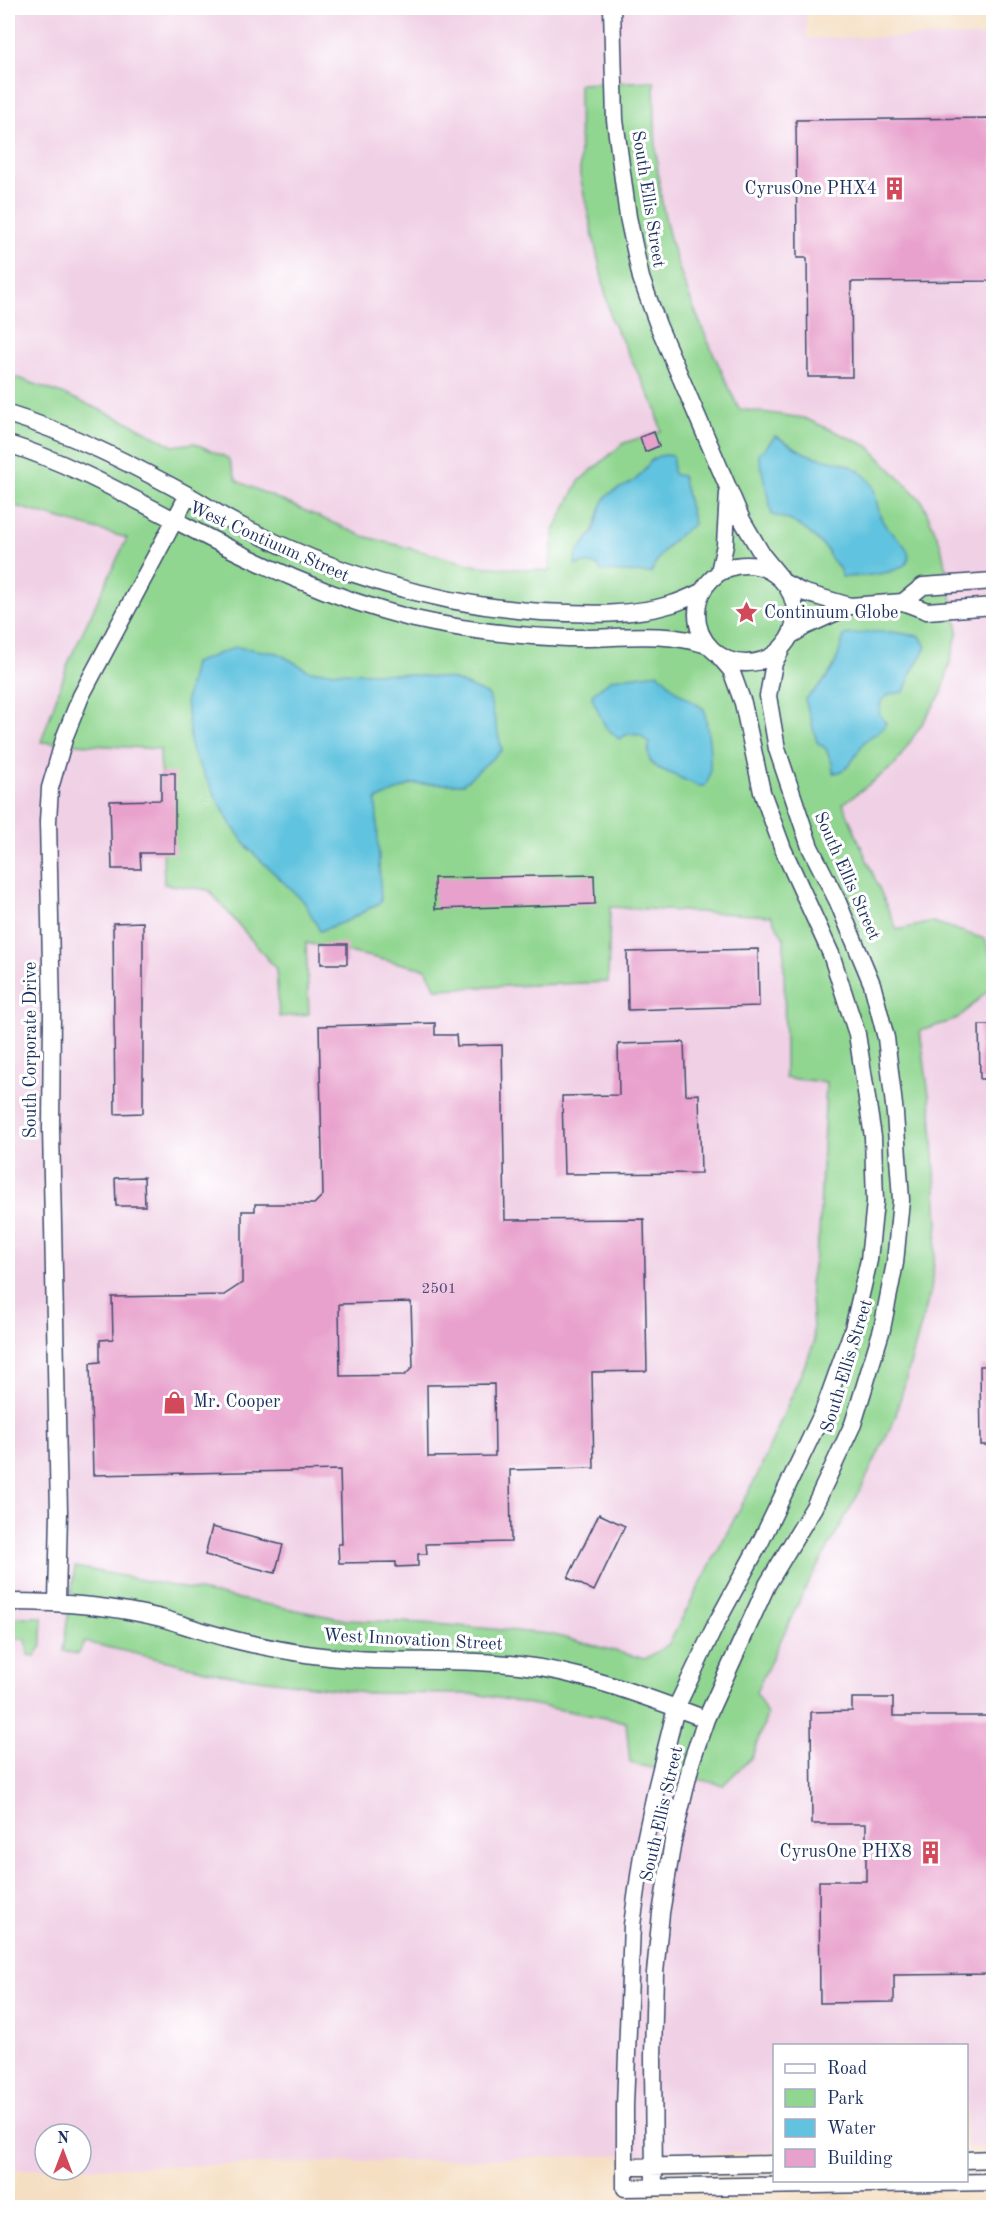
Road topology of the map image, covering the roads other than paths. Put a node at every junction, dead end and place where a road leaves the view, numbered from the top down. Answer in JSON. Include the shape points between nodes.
{"nodes":[{"id":1,"x":612,"y":8,"type":"edge"},
{"id":2,"x":8,"y":414,"type":"edge"},
{"id":3,"x":8,"y":444,"type":"edge"},
{"id":4,"x":728,"y":489,"type":"junction"},
{"id":5,"x":188,"y":495,"type":"junction"},
{"id":6,"x":173,"y":520,"type":"junction"},
{"id":7,"x":719,"y":572,"type":"junction"},
{"id":8,"x":782,"y":580,"type":"junction"},
{"id":9,"x":993,"y":581,"type":"edge"},
{"id":10,"x":701,"y":592,"type":"junction"},
{"id":11,"x":903,"y":603,"type":"junction"},
{"id":12,"x":850,"y":606,"type":"junction"},
{"id":13,"x":993,"y":606,"type":"edge"},
{"id":14,"x":786,"y":643,"type":"junction"},
{"id":15,"x":713,"y":650,"type":"junction"},
{"id":16,"x":8,"y":1602,"type":"edge"},
{"id":17,"x":57,"y":1602,"type":"junction"},
{"id":18,"x":676,"y":1708,"type":"junction"},
{"id":19,"x":706,"y":1719,"type":"junction"},
{"id":20,"x":993,"y":2159,"type":"edge"},
{"id":21,"x":968,"y":2160,"type":"edge"},
{"id":22,"x":773,"y":2164,"type":"edge"},
{"id":23,"x":625,"y":2167,"type":"junction"},
{"id":24,"x":654,"y":2167,"type":"junction"},
{"id":25,"x":993,"y":2182,"type":"edge"},
{"id":26,"x":654,"y":2188,"type":"junction"}],
"edges":[{"from":1,"to":4,"type":"street","name":"South Ellis Street","via":[[615,120],[641,278]]},
{"from":2,"to":5,"type":"street","name":"West Contiuum Street","via":[[70,437]]},
{"from":3,"to":6,"type":"street","name":"West Contiuum Street","via":[[79,471]]},
{"from":4,"to":7,"type":"street","name":"South Ellis Street"},
{"from":4,"to":8,"type":"street","name":"South Ellis Street","via":[[763,556]]},
{"from":5,"to":6,"type":"street","name":"South Corporate Drive"},
{"from":5,"to":10,"type":"street","name":"West Contiuum Street","via":[[235,523],[299,553],[383,583],[460,602],[599,614],[661,607]]},
{"from":6,"to":15,"type":"street","name":"West Contiuum Street","via":[[328,593],[410,618],[486,632],[568,638],[678,638]]},
{"from":6,"to":17,"type":"street","name":"South Corporate Drive","via":[[81,696],[64,736],[50,788]]},
{"from":7,"to":8,"type":"street","via":[[750,564],[766,568]]},
{"from":7,"to":10,"type":"street"},
{"from":8,"to":12,"type":"street","via":[[802,592]]},
{"from":8,"to":14,"type":"street","via":[[796,609]]},
{"from":9,"to":11,"type":"street","via":[[923,586]]},
{"from":10,"to":15,"type":"street","via":[[697,619],[700,633]]},
{"from":11,"to":12,"type":"street"},
{"from":11,"to":13,"type":"street","via":[[927,611]]},
{"from":12,"to":14,"type":"street","via":[[806,626]]},
{"from":14,"to":15,"type":"street","via":[[767,659],[751,663],[735,662]]},
{"from":14,"to":19,"type":"street","name":"South Ellis Street","via":[[774,663],[768,696],[777,749],[810,847],[872,984],[886,1038],[901,1200],[895,1263],[882,1329],[853,1424],[814,1507],[767,1585]]},
{"from":15,"to":18,"type":"street","name":"South Ellis Street","via":[[731,670],[743,703],[762,792],[831,954],[857,1034],[873,1137],[875,1202],[869,1260],[853,1329],[823,1412]]},
{"from":16,"to":17,"type":"street","name":"West Innovation Street"},
{"from":17,"to":18,"type":"street","name":"West Innovation Street","via":[[160,1618],[262,1647],[319,1656],[470,1661],[559,1671]]},
{"from":18,"to":19,"type":"street","name":"West Innovation Street"},
{"from":18,"to":23,"type":"street","name":"South Ellis Street","via":[[644,1847],[632,1925]]},
{"from":19,"to":24,"type":"street","name":"South Ellis Street","via":[[673,1840],[661,1913],[654,1997]]},
{"from":20,"to":21,"type":"street"},
{"from":22,"to":24,"type":"street"},
{"from":23,"to":24,"type":"street"},
{"from":23,"to":26,"type":"street","name":"South Ellis Street","via":[[625,2188]]},
{"from":24,"to":26,"type":"street","name":"South Ellis Street"},
{"from":25,"to":26,"type":"street"}]}
